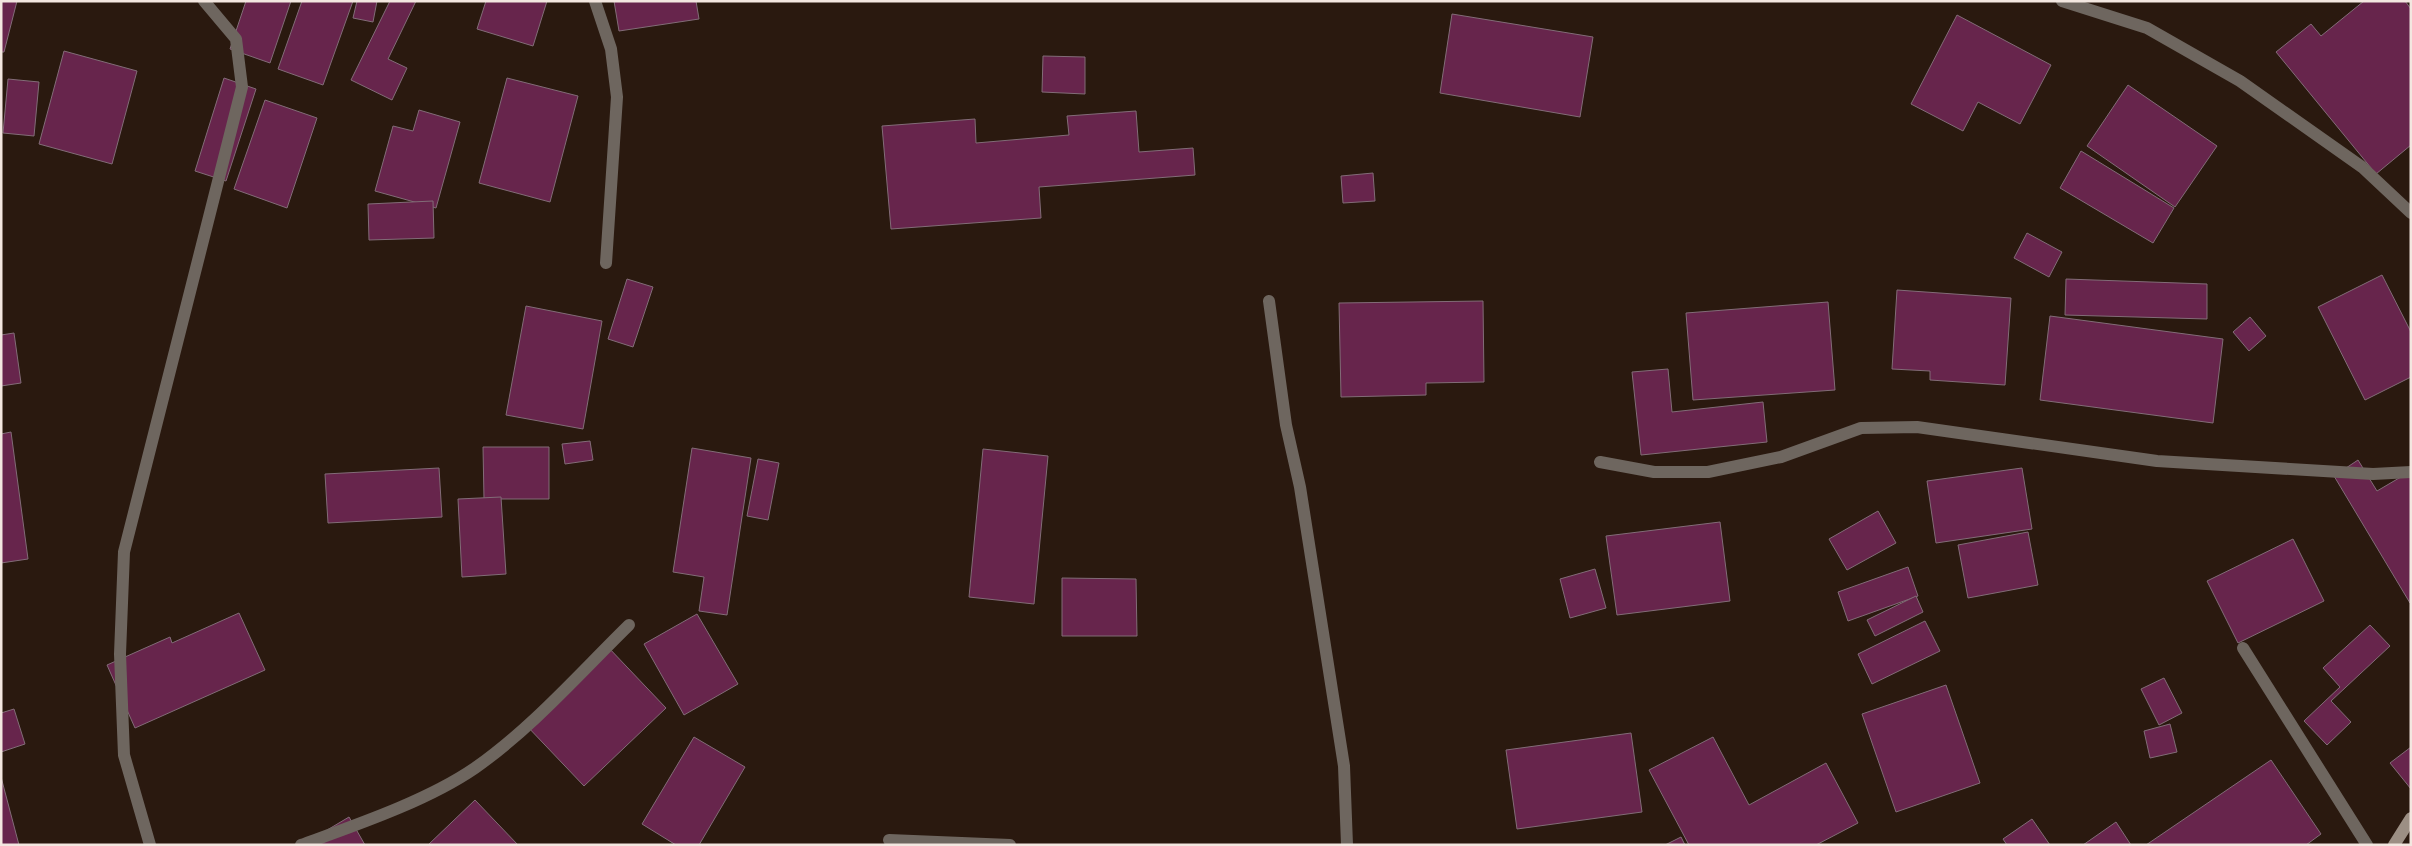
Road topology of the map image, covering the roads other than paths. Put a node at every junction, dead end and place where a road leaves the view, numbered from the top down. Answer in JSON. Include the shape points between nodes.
{"nodes":[{"id":1,"x":204,"y":1,"type":"edge"},
{"id":2,"x":595,"y":1,"type":"edge"},
{"id":3,"x":2062,"y":1,"type":"edge"},
{"id":4,"x":2411,"y":213,"type":"edge"},
{"id":5,"x":606,"y":263,"type":"dead end"},
{"id":6,"x":1269,"y":301,"type":"dead end"},
{"id":7,"x":1600,"y":462,"type":"dead end"},
{"id":8,"x":2411,"y":472,"type":"edge"},
{"id":9,"x":629,"y":625,"type":"dead end"},
{"id":10,"x":2243,"y":648,"type":"dead end"},
{"id":11,"x":2411,"y":818,"type":"edge"},
{"id":12,"x":889,"y":840,"type":"dead end"},
{"id":13,"x":150,"y":845,"type":"edge"},
{"id":14,"x":301,"y":845,"type":"edge"},
{"id":15,"x":1010,"y":845,"type":"edge"},
{"id":16,"x":1347,"y":845,"type":"edge"},
{"id":17,"x":2367,"y":845,"type":"edge"},
{"id":18,"x":2394,"y":845,"type":"edge"}],
"edges":[{"from":1,"to":13,"type":"street","via":[[236,40],[242,87],[124,552],[120,654],[124,755]]},
{"from":2,"to":5,"type":"street","via":[[611,49],[617,97]]},
{"from":3,"to":4,"type":"street","via":[[2147,28],[2240,81],[2362,167]]},
{"from":6,"to":16,"type":"street","via":[[1286,425],[1300,487],[1344,766]]},
{"from":7,"to":8,"type":"street","via":[[1654,472],[1708,472],[1781,457],[1861,428],[1917,426],[2157,461],[2373,474]]},
{"from":9,"to":14,"type":"street","via":[[515,738],[474,769],[416,800]]},
{"from":10,"to":17,"type":"street"},
{"from":11,"to":18,"type":"street"},
{"from":12,"to":15,"type":"street"}]}
